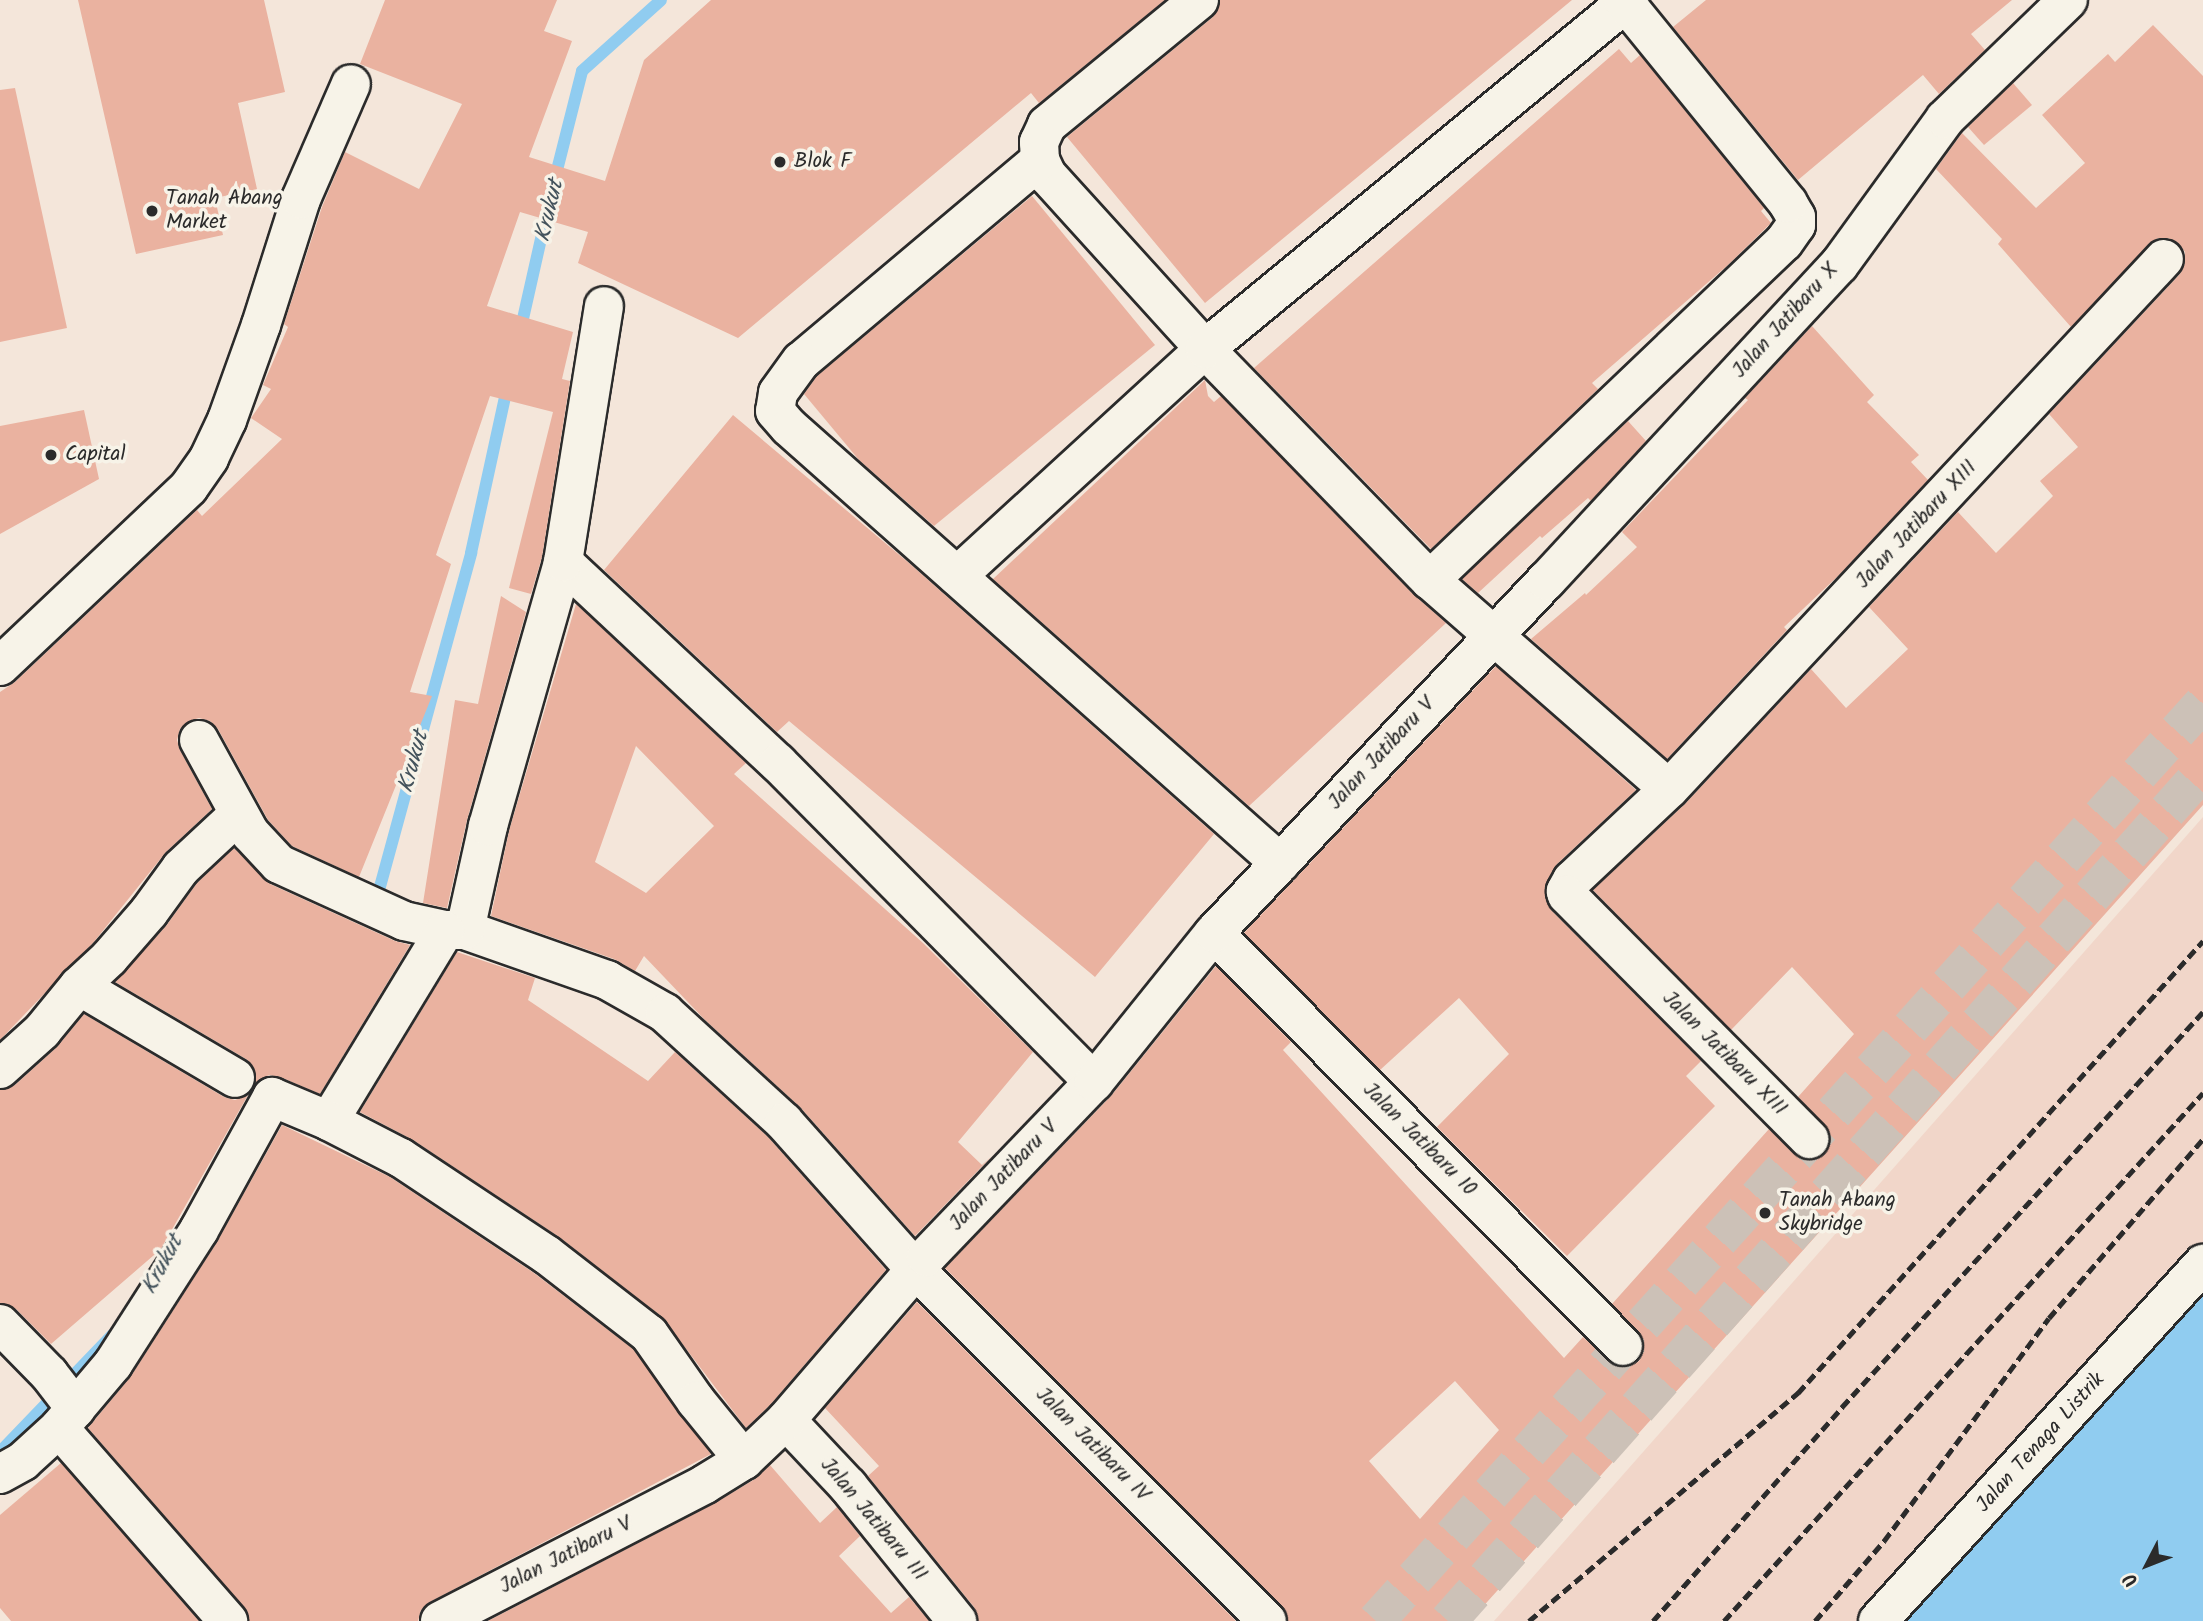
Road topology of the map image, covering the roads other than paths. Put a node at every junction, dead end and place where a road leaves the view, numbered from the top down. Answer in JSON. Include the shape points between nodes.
{"nodes":[{"id":1,"x":1199,"y":0,"type":"edge"},
{"id":2,"x":2068,"y":0,"type":"edge"},
{"id":3,"x":1626,"y":1,"type":"edge"},
{"id":4,"x":351,"y":84,"type":"dead end"},
{"id":5,"x":1040,"y":160,"type":"junction"},
{"id":6,"x":2164,"y":258,"type":"dead end"},
{"id":7,"x":604,"y":306,"type":"dead end"},
{"id":8,"x":1205,"y":349,"type":"junction"},
{"id":9,"x":563,"y":562,"type":"junction"},
{"id":10,"x":957,"y":576,"type":"junction"},
{"id":11,"x":1430,"y":580,"type":"junction"},
{"id":12,"x":1493,"y":635,"type":"junction"},
{"id":13,"x":0,"y":666,"type":"edge"},
{"id":14,"x":199,"y":740,"type":"dead end"},
{"id":15,"x":1669,"y":789,"type":"junction"},
{"id":16,"x":239,"y":814,"type":"junction"},
{"id":17,"x":1280,"y":863,"type":"junction"},
{"id":18,"x":455,"y":930,"type":"junction"},
{"id":19,"x":1214,"y":933,"type":"junction"},
{"id":20,"x":79,"y":986,"type":"junction"},
{"id":21,"x":0,"y":1069,"type":"edge"},
{"id":22,"x":235,"y":1078,"type":"dead end"},
{"id":23,"x":1094,"y":1083,"type":"junction"},
{"id":24,"x":329,"y":1121,"type":"junction"},
{"id":25,"x":1809,"y":1139,"type":"dead end"},
{"id":26,"x":2203,"y":1264,"type":"edge"},
{"id":27,"x":916,"y":1270,"type":"junction"},
{"id":28,"x":0,"y":1324,"type":"edge"},
{"id":29,"x":1623,"y":1346,"type":"dead end"},
{"id":30,"x":62,"y":1402,"type":"junction"},
{"id":31,"x":786,"y":1420,"type":"junction"},
{"id":32,"x":744,"y":1460,"type":"junction"},
{"id":33,"x":0,"y":1474,"type":"edge"},
{"id":34,"x":228,"y":1621,"type":"edge"},
{"id":35,"x":440,"y":1621,"type":"edge"},
{"id":36,"x":957,"y":1621,"type":"edge"},
{"id":37,"x":1267,"y":1621,"type":"edge"},
{"id":38,"x":1878,"y":1621,"type":"edge"}],
"edges":[{"from":1,"to":5,"type":"street","via":[[1047,125],[1040,142]]},
{"from":2,"to":12,"type":"street","name":"Jalan Jatibaru X","via":[[1945,119],[1839,264]]},
{"from":3,"to":8,"type":"street"},
{"from":3,"to":11,"type":"street","via":[[1788,203],[1796,225],[1784,242]]},
{"from":4,"to":13,"type":"street","via":[[301,200],[261,325],[209,458],[189,487]]},
{"from":5,"to":8,"type":"street","via":[[1047,175]]},
{"from":5,"to":10,"type":"street","via":[[801,361],[778,393],[775,411],[789,427]]},
{"from":6,"to":15,"type":"street","name":"Jalan Jatibaru XIII"},
{"from":7,"to":9,"type":"street"},
{"from":8,"to":10,"type":"street"},
{"from":8,"to":11,"type":"street"},
{"from":9,"to":18,"type":"street"},
{"from":9,"to":23,"type":"street","via":[[778,763]]},
{"from":10,"to":17,"type":"street"},
{"from":11,"to":12,"type":"street"},
{"from":12,"to":15,"type":"street"},
{"from":12,"to":17,"type":"street","name":"Jalan Jatibaru V"},
{"from":14,"to":16,"type":"street","name":"Jalan Jatibaru IV"},
{"from":15,"to":25,"type":"street","name":"Jalan Jatibaru XIII","via":[[1572,880],[1567,895]]},
{"from":16,"to":18,"type":"street","name":"Jalan Jatibaru IV","via":[[264,851],[279,864],[404,921]]},
{"from":16,"to":20,"type":"street","via":[[181,868],[149,912]]},
{"from":17,"to":19,"type":"street","name":"Jalan Jatibaru V"},
{"from":18,"to":24,"type":"street"},
{"from":18,"to":27,"type":"street","name":"Jalan Jatibaru IV","via":[[607,980],[665,1013],[784,1122]]},
{"from":19,"to":23,"type":"street","name":"Jalan Jatibaru V"},
{"from":19,"to":29,"type":"street","name":"Jalan Jatibaru 10"},
{"from":20,"to":21,"type":"street","via":[[42,1031]]},
{"from":20,"to":22,"type":"street"},
{"from":23,"to":27,"type":"street","name":"Jalan Jatibaru V"},
{"from":24,"to":30,"type":"street","via":[[272,1097],[191,1242],[113,1364]]},
{"from":24,"to":32,"type":"street","via":[[401,1158],[536,1247],[649,1334]]},
{"from":26,"to":38,"type":"street","name":"Jalan Tenaga Listrik"},
{"from":27,"to":31,"type":"street","name":"Jalan Jatibaru V"},
{"from":27,"to":37,"type":"street","name":"Jalan Jatibaru IV"},
{"from":28,"to":30,"type":"street"},
{"from":30,"to":33,"type":"street","via":[[23,1461]]},
{"from":30,"to":34,"type":"street","via":[[106,1486]]},
{"from":31,"to":32,"type":"street","name":"Jalan Jatibaru V"},
{"from":31,"to":36,"type":"street","name":"Jalan Jatibaru III","via":[[848,1486]]},
{"from":32,"to":35,"type":"street","name":"Jalan Jatibaru V"}]}
